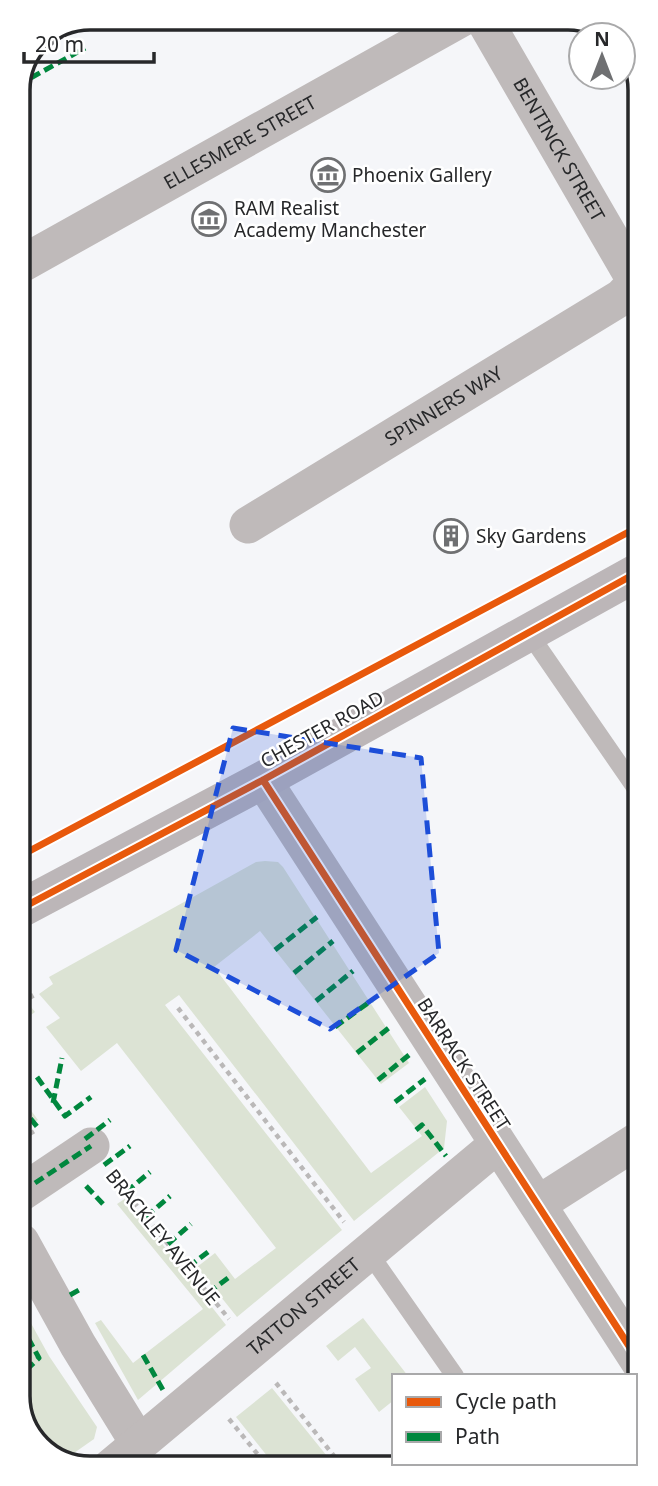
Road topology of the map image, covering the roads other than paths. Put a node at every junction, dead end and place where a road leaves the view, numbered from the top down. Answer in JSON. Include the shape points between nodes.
{"nodes":[{"id":1,"x":440,"y":30,"type":"edge"},
{"id":2,"x":490,"y":30,"type":"edge"},
{"id":3,"x":30,"y":259,"type":"edge"},
{"id":4,"x":628,"y":267,"type":"edge"},
{"id":5,"x":628,"y":292,"type":"edge"},
{"id":6,"x":248,"y":526,"type":"dead end"},
{"id":7,"x":628,"y":577,"type":"edge"},
{"id":8,"x":528,"y":632,"type":"junction"},
{"id":9,"x":628,"y":777,"type":"edge"},
{"id":10,"x":263,"y":780,"type":"junction"},
{"id":11,"x":30,"y":904,"type":"edge"},
{"id":12,"x":497,"y":1145,"type":"junction"},
{"id":13,"x":91,"y":1146,"type":"road end"},
{"id":14,"x":628,"y":1147,"type":"edge"},
{"id":15,"x":30,"y":1187,"type":"edge"},
{"id":16,"x":538,"y":1204,"type":"junction"},
{"id":17,"x":356,"y":1237,"type":"junction"},
{"id":18,"x":30,"y":1258,"type":"edge"},
{"id":19,"x":628,"y":1344,"type":"edge"},
{"id":20,"x":454,"y":1374,"type":"edge"},
{"id":21,"x":123,"y":1456,"type":"edge"},
{"id":22,"x":129,"y":1456,"type":"edge"}],
"edges":[{"from":1,"to":3,"type":"street","name":"ELLESMERE STREET"},
{"from":2,"to":4,"type":"street","name":"BENTINCK STREET"},
{"from":5,"to":6,"type":"street","name":"SPINNERS WAY"},
{"from":7,"to":8,"type":"highway","name":"CHESTER ROAD"},
{"from":8,"to":9,"type":"lane"},
{"from":8,"to":10,"type":"highway","name":"CHESTER ROAD"},
{"from":10,"to":11,"type":"highway","name":"CHESTER ROAD"},
{"from":10,"to":12,"type":"street","name":"BARRACK STREET"},
{"from":12,"to":16,"type":"street","name":"BARRACK STREET"},
{"from":12,"to":17,"type":"street","name":"TATTON STREET"},
{"from":13,"to":15,"type":"street"},
{"from":14,"to":16,"type":"street"},
{"from":16,"to":19,"type":"street","name":"BARRACK STREET"},
{"from":17,"to":20,"type":"lane"},
{"from":17,"to":22,"type":"street","name":"TATTON STREET"},
{"from":18,"to":21,"type":"street","via":[[78,1345]]}]}
